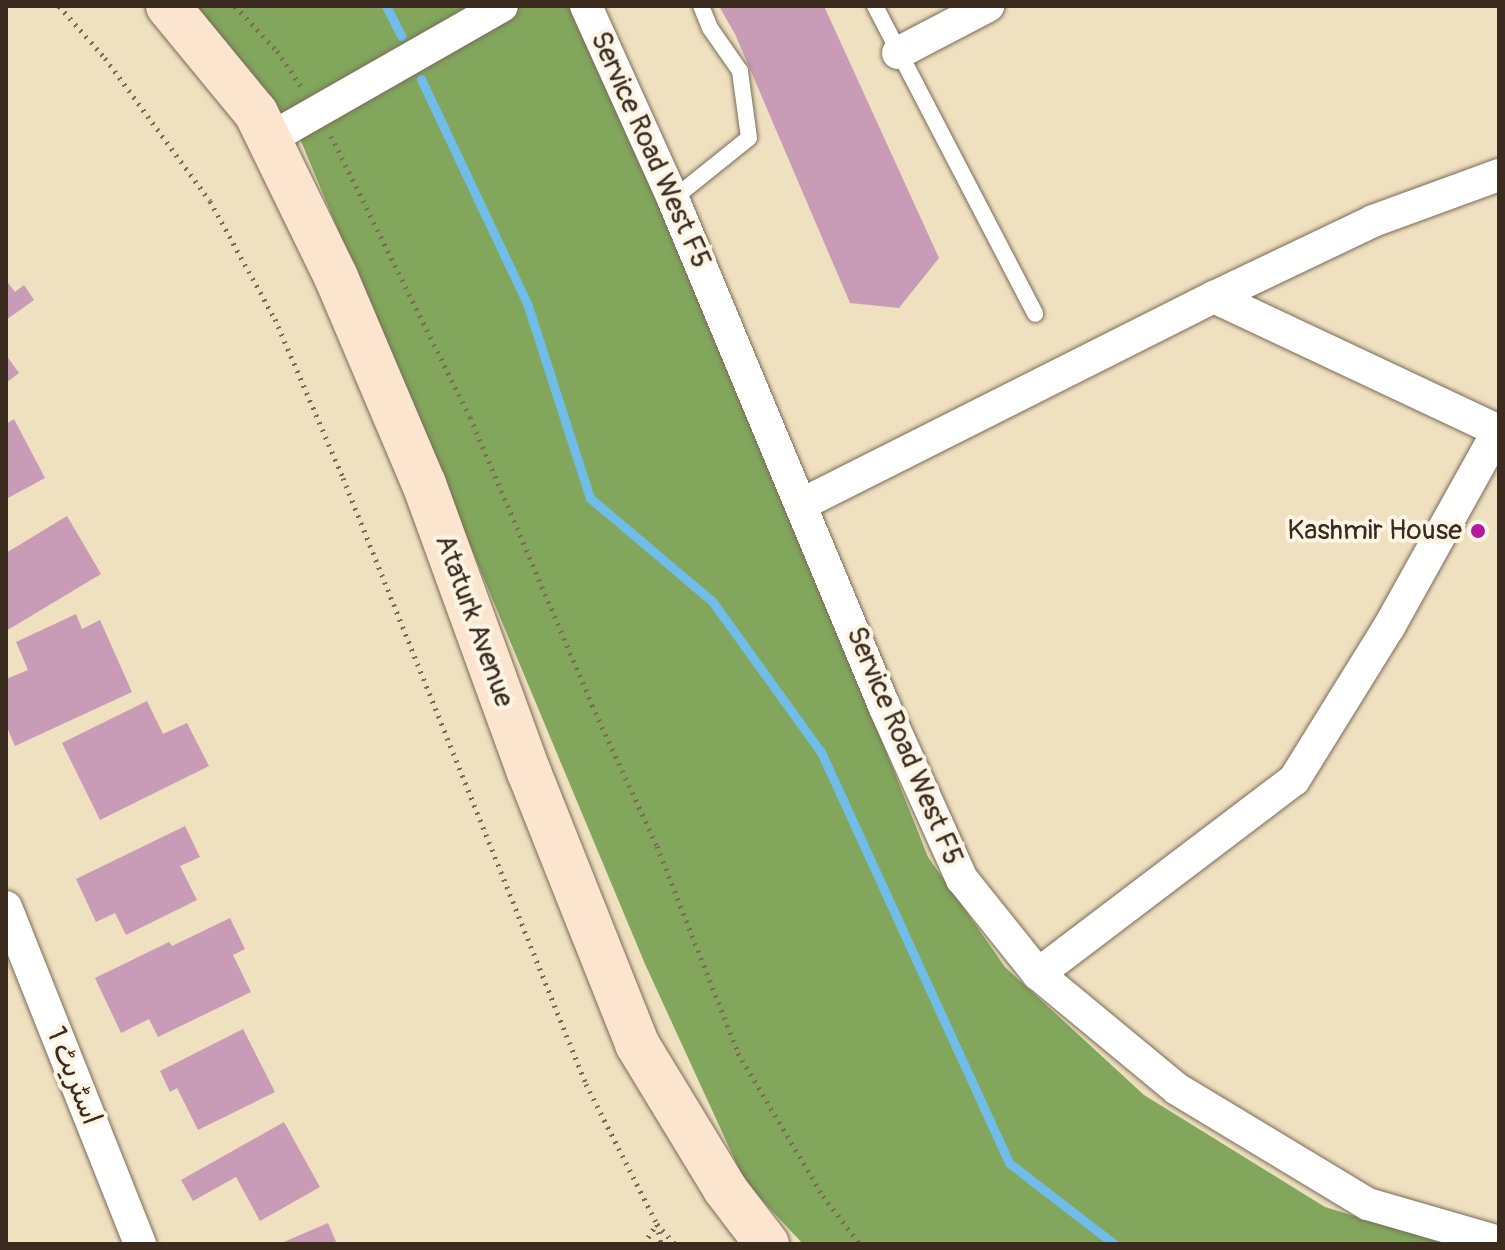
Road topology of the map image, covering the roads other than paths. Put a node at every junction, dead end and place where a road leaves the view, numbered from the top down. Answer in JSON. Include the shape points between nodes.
{"nodes":[{"id":1,"x":168,"y":6,"type":"edge"},
{"id":2,"x":502,"y":6,"type":"edge"},
{"id":3,"x":586,"y":6,"type":"edge"},
{"id":4,"x":701,"y":6,"type":"edge"},
{"id":5,"x":875,"y":6,"type":"edge"},
{"id":6,"x":988,"y":6,"type":"edge"},
{"id":7,"x":898,"y":53,"type":"junction"},
{"id":8,"x":269,"y":139,"type":"junction"},
{"id":9,"x":1499,"y":175,"type":"edge"},
{"id":10,"x":673,"y":199,"type":"junction"},
{"id":11,"x":1214,"y":297,"type":"junction"},
{"id":12,"x":1035,"y":314,"type":"dead end"},
{"id":13,"x":1498,"y":429,"type":"edge"},
{"id":14,"x":802,"y":504,"type":"junction"},
{"id":15,"x":6,"y":907,"type":"edge"},
{"id":16,"x":1038,"y":974,"type":"junction"},
{"id":17,"x":1499,"y":1242,"type":"edge"},
{"id":18,"x":140,"y":1244,"type":"edge"},
{"id":19,"x":767,"y":1244,"type":"edge"}],
"edges":[{"from":1,"to":8,"type":"street","name":"Ataturk Avenue","via":[[256,113]]},
{"from":2,"to":8,"type":"street"},
{"from":3,"to":10,"type":"street","name":"Service Road West F5"},
{"from":4,"to":10,"type":"lane","via":[[740,71],[749,138]]},
{"from":5,"to":7,"type":"lane"},
{"from":6,"to":7,"type":"street"},
{"from":7,"to":12,"type":"lane"},
{"from":8,"to":19,"type":"street","name":"Ataturk Avenue","via":[[336,277],[424,484],[529,772],[637,1044],[725,1189]]},
{"from":9,"to":11,"type":"street","via":[[1373,221]]},
{"from":10,"to":14,"type":"street","name":"Service Road West F5"},
{"from":11,"to":13,"type":"street"},
{"from":11,"to":14,"type":"street"},
{"from":13,"to":16,"type":"street","via":[[1389,627],[1294,780]]},
{"from":14,"to":16,"type":"street","name":"Service Road West F5","via":[[962,879]]},
{"from":15,"to":18,"type":"street","name":"اسٹریٹ 1"},
{"from":16,"to":17,"type":"street","name":"Service Road West F5","via":[[1177,1089],[1368,1204]]}]}
